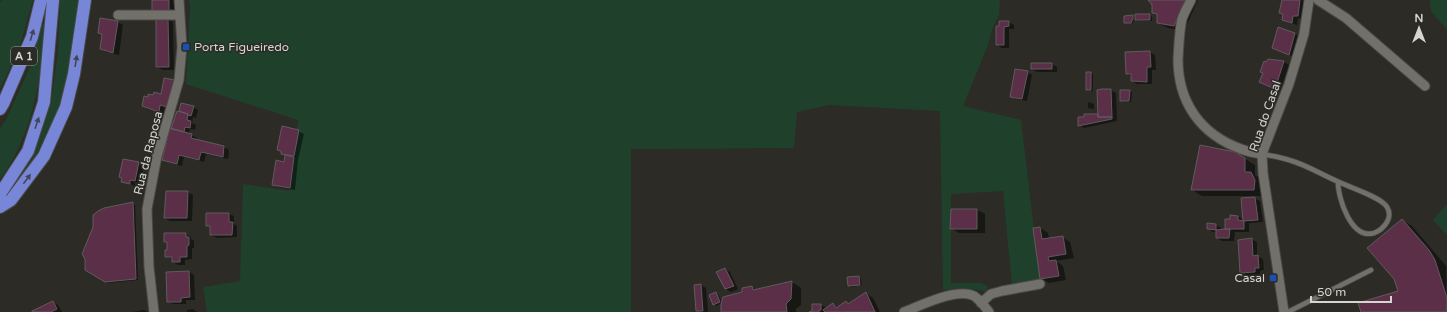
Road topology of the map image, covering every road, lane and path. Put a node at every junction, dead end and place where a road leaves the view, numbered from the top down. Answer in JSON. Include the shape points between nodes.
{"nodes":[{"id":1,"x":41,"y":0,"type":"edge"},
{"id":2,"x":53,"y":0,"type":"edge"},
{"id":3,"x":85,"y":0,"type":"edge"},
{"id":4,"x":179,"y":0,"type":"edge"},
{"id":5,"x":1191,"y":0,"type":"edge"},
{"id":6,"x":1309,"y":0,"type":"edge"},
{"id":7,"x":1318,"y":0,"type":"edge"},
{"id":8,"x":118,"y":15,"type":"dead end"},
{"id":9,"x":180,"y":15,"type":"junction"},
{"id":10,"x":1425,"y":86,"type":"dead end"},
{"id":11,"x":0,"y":109,"type":"edge"},
{"id":12,"x":1262,"y":154,"type":"junction"},
{"id":13,"x":1338,"y":182,"type":"junction"},
{"id":14,"x":0,"y":194,"type":"edge"},
{"id":15,"x":0,"y":207,"type":"edge"},
{"id":16,"x":1371,"y":270,"type":"dead end"},
{"id":17,"x":1040,"y":284,"type":"dead end"},
{"id":18,"x":981,"y":303,"type":"junction"},
{"id":19,"x":154,"y":312,"type":"edge"},
{"id":20,"x":904,"y":312,"type":"edge"},
{"id":21,"x":990,"y":312,"type":"edge"},
{"id":22,"x":1284,"y":312,"type":"edge"},
{"id":23,"x":1288,"y":312,"type":"edge"}],
"edges":[{"from":11,"to":1,"type":"highway","number":"A 1","one_way":true,"via":[[32,37]]},
{"from":14,"to":2,"type":"highway","one_way":true,"via":[[28,151],[44,102]]},
{"from":15,"to":3,"type":"highway","one_way":true,"via":[[11,200],[44,156],[66,107],[74,74]]},
{"from":4,"to":9,"type":"street","name":"Rua da Raposa"},
{"from":5,"to":12,"type":"street","via":[[1182,19],[1178,43],[1179,76],[1187,105],[1198,121],[1214,135],[1242,149]]},
{"from":6,"to":12,"type":"street","name":"Rua do Casal","via":[[1304,34],[1289,84]]},
{"from":7,"to":10,"type":"street","via":[[1346,18]]},
{"from":8,"to":9,"type":"street"},
{"from":9,"to":19,"type":"street","name":"Rua da Raposa","via":[[182,47],[179,80],[157,156],[147,209]]},
{"from":12,"to":13,"type":"lane","via":[[1312,168]]},
{"from":12,"to":22,"type":"street","name":"Rua do Casal","via":[[1262,173]]},
{"from":13,"to":13,"type":"lane","via":[[1378,199],[1386,206],[1390,215],[1384,227],[1365,234],[1353,225],[1348,219],[1340,197]]},
{"from":16,"to":23,"type":"lane"},
{"from":17,"to":18,"type":"street","via":[[991,294]]},
{"from":18,"to":20,"type":"street","via":[[973,296],[962,294],[938,299]]},
{"from":18,"to":21,"type":"street"}]}
